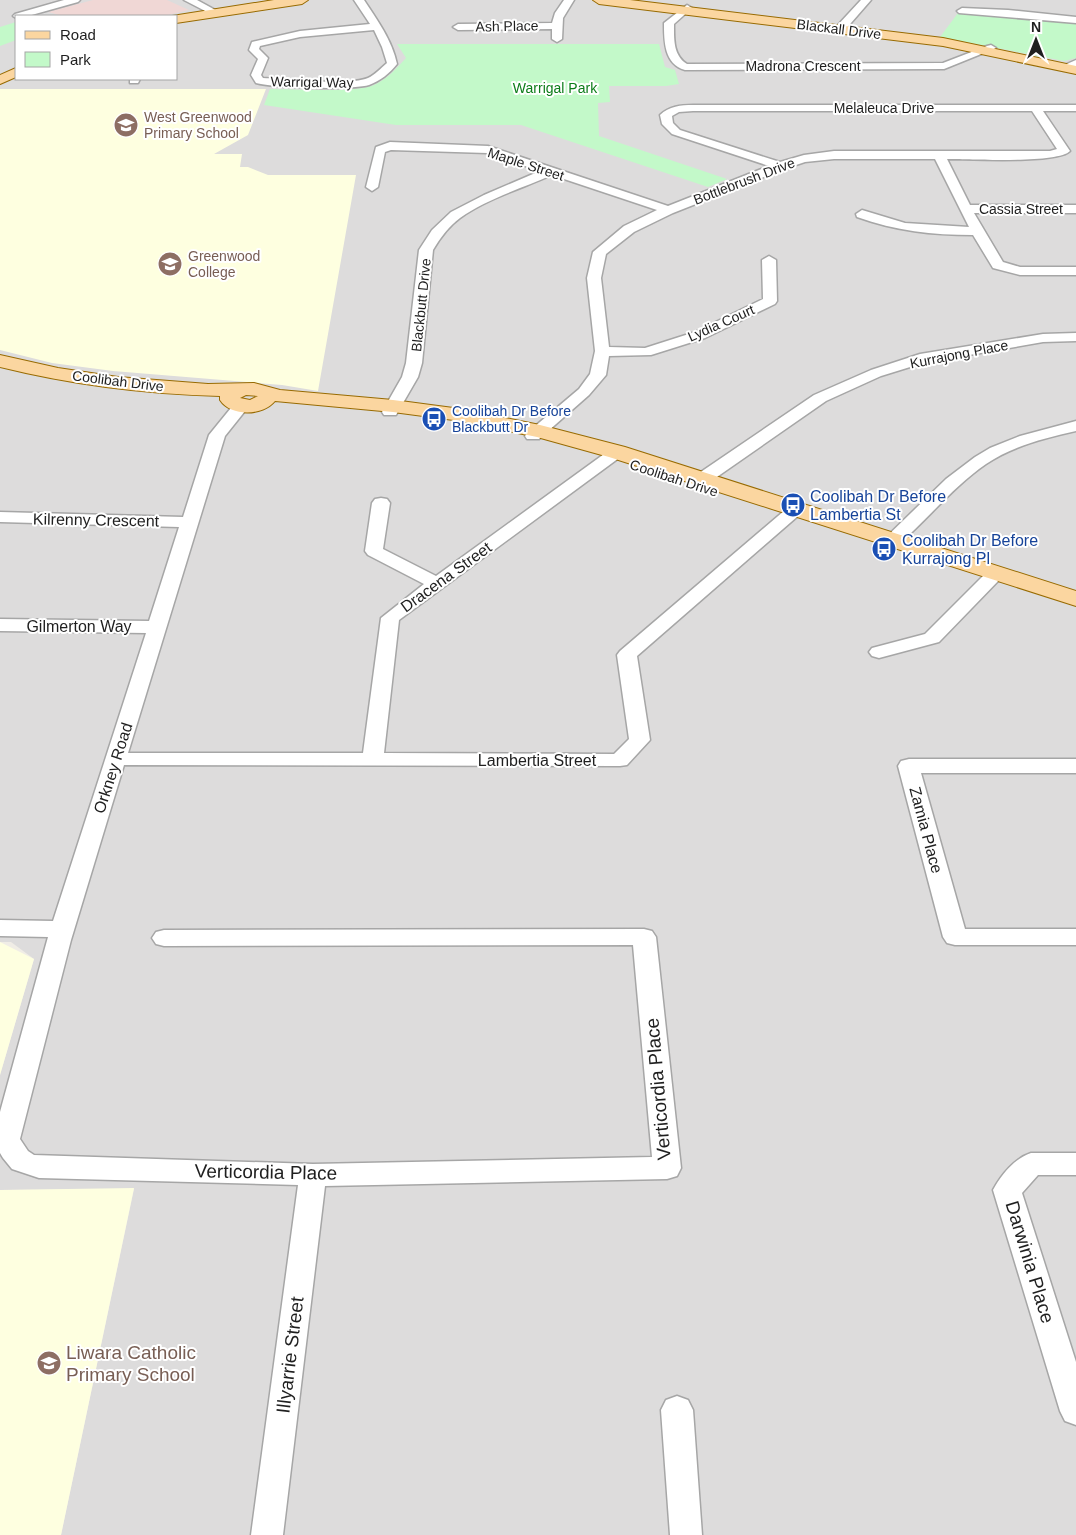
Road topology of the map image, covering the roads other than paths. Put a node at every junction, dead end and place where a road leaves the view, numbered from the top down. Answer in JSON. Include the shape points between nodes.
{"nodes":[{"id":1,"x":75,"y":0,"type":"edge"},
{"id":2,"x":189,"y":0,"type":"edge"},
{"id":3,"x":282,"y":0,"type":"edge"},
{"id":4,"x":302,"y":0,"type":"edge"},
{"id":5,"x":359,"y":0,"type":"edge"},
{"id":6,"x":569,"y":0,"type":"edge"},
{"id":7,"x":599,"y":0,"type":"edge"},
{"id":8,"x":619,"y":0,"type":"edge"},
{"id":9,"x":866,"y":0,"type":"edge"},
{"id":10,"x":649,"y":3,"type":"edge"},
{"id":11,"x":686,"y":9,"type":"junction"},
{"id":12,"x":212,"y":11,"type":"junction"},
{"id":13,"x":962,"y":11,"type":"dead end"},
{"id":14,"x":24,"y":15,"type":"edge"},
{"id":15,"x":178,"y":18,"type":"edge"},
{"id":16,"x":1076,"y":20,"type":"edge"},
{"id":17,"x":556,"y":26,"type":"junction"},
{"id":18,"x":376,"y":27,"type":"junction"},
{"id":19,"x":458,"y":28,"type":"dead end"},
{"id":20,"x":841,"y":28,"type":"junction"},
{"id":21,"x":557,"y":39,"type":"dead end"},
{"id":22,"x":989,"y":49,"type":"junction"},
{"id":23,"x":1073,"y":67,"type":"edge"},
{"id":24,"x":15,"y":68,"type":"edge"},
{"id":25,"x":15,"y":72,"type":"edge"},
{"id":26,"x":0,"y":75,"type":"edge"},
{"id":27,"x":0,"y":80,"type":"edge"},
{"id":28,"x":1035,"y":108,"type":"junction"},
{"id":29,"x":1076,"y":108,"type":"edge"},
{"id":30,"x":939,"y":155,"type":"junction"},
{"id":31,"x":780,"y":166,"type":"junction"},
{"id":32,"x":549,"y":172,"type":"junction"},
{"id":33,"x":372,"y":187,"type":"dead end"},
{"id":34,"x":966,"y":209,"type":"junction"},
{"id":35,"x":1076,"y":209,"type":"edge"},
{"id":36,"x":668,"y":210,"type":"junction"},
{"id":37,"x":862,"y":214,"type":"dead end"},
{"id":38,"x":977,"y":231,"type":"junction"},
{"id":39,"x":768,"y":260,"type":"dead end"},
{"id":40,"x":1076,"y":271,"type":"edge"},
{"id":41,"x":1076,"y":337,"type":"edge"},
{"id":42,"x":602,"y":351,"type":"junction"},
{"id":43,"x":0,"y":361,"type":"edge"},
{"id":44,"x":0,"y":368,"type":"edge"},
{"id":45,"x":247,"y":399,"type":"junction"},
{"id":46,"x":392,"y":409,"type":"junction"},
{"id":47,"x":1076,"y":426,"type":"edge"},
{"id":48,"x":536,"y":434,"type":"junction"},
{"id":49,"x":614,"y":455,"type":"junction"},
{"id":50,"x":699,"y":482,"type":"junction"},
{"id":51,"x":381,"y":503,"type":"dead end"},
{"id":52,"x":794,"y":512,"type":"junction"},
{"id":53,"x":0,"y":517,"type":"edge"},
{"id":54,"x":191,"y":522,"type":"junction"},
{"id":55,"x":889,"y":543,"type":"junction"},
{"id":56,"x":993,"y":576,"type":"junction"},
{"id":57,"x":438,"y":584,"type":"junction"},
{"id":58,"x":1076,"y":599,"type":"edge"},
{"id":59,"x":1076,"y":608,"type":"edge"},
{"id":60,"x":0,"y":625,"type":"edge"},
{"id":61,"x":158,"y":627,"type":"junction"},
{"id":62,"x":879,"y":652,"type":"dead end"},
{"id":63,"x":116,"y":759,"type":"junction"},
{"id":64,"x":373,"y":759,"type":"junction"},
{"id":65,"x":1076,"y":766,"type":"edge"},
{"id":66,"x":0,"y":928,"type":"edge"},
{"id":67,"x":62,"y":929,"type":"junction"},
{"id":68,"x":1076,"y":937,"type":"edge"},
{"id":69,"x":164,"y":938,"type":"dead end"},
{"id":70,"x":6,"y":1139,"type":"joint"},
{"id":71,"x":1076,"y":1164,"type":"edge"},
{"id":72,"x":313,"y":1175,"type":"junction"},
{"id":73,"x":677,"y":1410,"type":"dead end"},
{"id":74,"x":1076,"y":1411,"type":"edge"},
{"id":75,"x":267,"y":1535,"type":"edge"},
{"id":76,"x":686,"y":1535,"type":"edge"}],
"edges":[{"from":1,"to":14,"type":"street"},
{"from":2,"to":12,"type":"street"},
{"from":3,"to":12,"type":"main road"},
{"from":4,"to":12,"type":"main road"},
{"from":5,"to":18,"type":"street","name":"Warrigal Way"},
{"from":6,"to":17,"type":"street","via":[[561,8]]},
{"from":7,"to":10,"type":"main road","name":"Blackall Drive"},
{"from":8,"to":10,"type":"main road","name":"Blackall Drive"},
{"from":9,"to":20,"type":"street"},
{"from":10,"to":11,"type":"main road","name":"Blackall Drive"},
{"from":11,"to":20,"type":"main road","name":"Blackall Drive"},
{"from":11,"to":22,"type":"street","name":"Madrona Crescent","via":[[669,23],[669,49],[677,63],[685,67],[944,66]]},
{"from":12,"to":15,"type":"main road"},
{"from":13,"to":16,"type":"street","via":[[1010,9]]},
{"from":17,"to":19,"type":"street","name":"Ash Place"},
{"from":17,"to":21,"type":"street"},
{"from":18,"to":18,"type":"street","name":"Warrigal Way","via":[[322,32],[256,44],[254,50],[263,58],[256,75],[260,81],[277,83],[364,82],[375,79],[392,64],[391,54]]},
{"from":20,"to":22,"type":"main road","name":"Blackall Drive"},
{"from":22,"to":23,"type":"main road","name":"Blackall Drive"},
{"from":24,"to":26,"type":"main road"},
{"from":25,"to":27,"type":"main road"},
{"from":28,"to":29,"type":"street","name":"Melaleuca Drive"},
{"from":28,"to":30,"type":"street","name":"Bottlebrush Drive","via":[[1064,150],[1051,155]]},
{"from":28,"to":31,"type":"street","name":"Melaleuca Drive","via":[[693,108],[678,109],[666,115],[668,124],[676,132]]},
{"from":30,"to":31,"type":"street","name":"Bottlebrush Drive","via":[[834,154]]},
{"from":30,"to":34,"type":"street"},
{"from":31,"to":36,"type":"street","name":"Bottlebrush Drive"},
{"from":32,"to":33,"type":"street","name":"Maple Street","via":[[488,150],[390,146],[380,150]]},
{"from":32,"to":36,"type":"street","name":"Maple Street"},
{"from":32,"to":46,"type":"street","name":"Blackbutt Drive","via":[[456,214],[437,233],[426,250],[414,363]]},
{"from":34,"to":35,"type":"street","name":"Cassia Street"},
{"from":34,"to":38,"type":"street"},
{"from":36,"to":42,"type":"street","name":"Bottlebrush Drive","via":[[629,229],[600,252],[594,278]]},
{"from":37,"to":38,"type":"street","via":[[886,224],[923,230]]},
{"from":38,"to":40,"type":"street","via":[[998,265],[1020,271]]},
{"from":39,"to":42,"type":"street","name":"Lydia Court","via":[[770,301],[700,335],[646,352]]},
{"from":41,"to":50,"type":"street","name":"Kurrajong Place","via":[[1043,338],[920,359],[876,373],[820,398]]},
{"from":42,"to":48,"type":"street","name":"Bottlebrush Drive","via":[[594,382]]},
{"from":43,"to":45,"type":"main road","name":"Coolibah Drive","via":[[102,380]]},
{"from":44,"to":45,"type":"main road","name":"Coolibah Drive","via":[[86,383]]},
{"from":45,"to":46,"type":"main road","name":"Coolibah Drive"},
{"from":45,"to":54,"type":"street","name":"Orkney Road","via":[[218,435]]},
{"from":46,"to":48,"type":"main road","name":"Coolibah Drive"},
{"from":47,"to":55,"type":"street","via":[[1032,435],[995,452],[970,469]]},
{"from":48,"to":49,"type":"main road","name":"Coolibah Drive"},
{"from":49,"to":50,"type":"main road","name":"Coolibah Drive"},
{"from":49,"to":57,"type":"street","name":"Dracena Street"},
{"from":50,"to":52,"type":"main road","name":"Coolibah Drive"},
{"from":51,"to":57,"type":"street","via":[[374,552]]},
{"from":52,"to":55,"type":"main road","name":"Coolibah Drive"},
{"from":52,"to":64,"type":"street","name":"Lambertia Street","via":[[627,655],[640,740],[620,760]]},
{"from":53,"to":54,"type":"street","name":"Kilrenny Crescent"},
{"from":54,"to":61,"type":"street","name":"Orkney Road"},
{"from":55,"to":56,"type":"main road","name":"Coolibah Drive"},
{"from":56,"to":58,"type":"main road","name":"Coolibah Drive"},
{"from":56,"to":59,"type":"main road","name":"Coolibah Drive"},
{"from":56,"to":62,"type":"street","via":[[932,638]]},
{"from":57,"to":64,"type":"street","name":"Dracena Street","via":[[390,618]]},
{"from":60,"to":61,"type":"street","name":"Gilmerton Way"},
{"from":61,"to":63,"type":"street","name":"Orkney Road"},
{"from":63,"to":64,"type":"street","name":"Lambertia Street"},
{"from":63,"to":67,"type":"street","name":"Orkney Road"},
{"from":65,"to":68,"type":"street","name":"Zamia Place","via":[[909,766],[955,937]]},
{"from":66,"to":67,"type":"street"},
{"from":67,"to":70,"type":"street","name":"Orkney Road"},
{"from":69,"to":72,"type":"street","name":"Verticordia Place","via":[[644,937],[667,1168]]},
{"from":70,"to":72,"type":"street","name":"Verticordia Place","via":[[16,1158],[26,1165],[39,1167]]},
{"from":71,"to":74,"type":"street","name":"Darwinia Place","via":[[1031,1164],[1007,1190]]},
{"from":72,"to":75,"type":"street","name":"Illyarrie Street"},
{"from":73,"to":76,"type":"street"}]}
